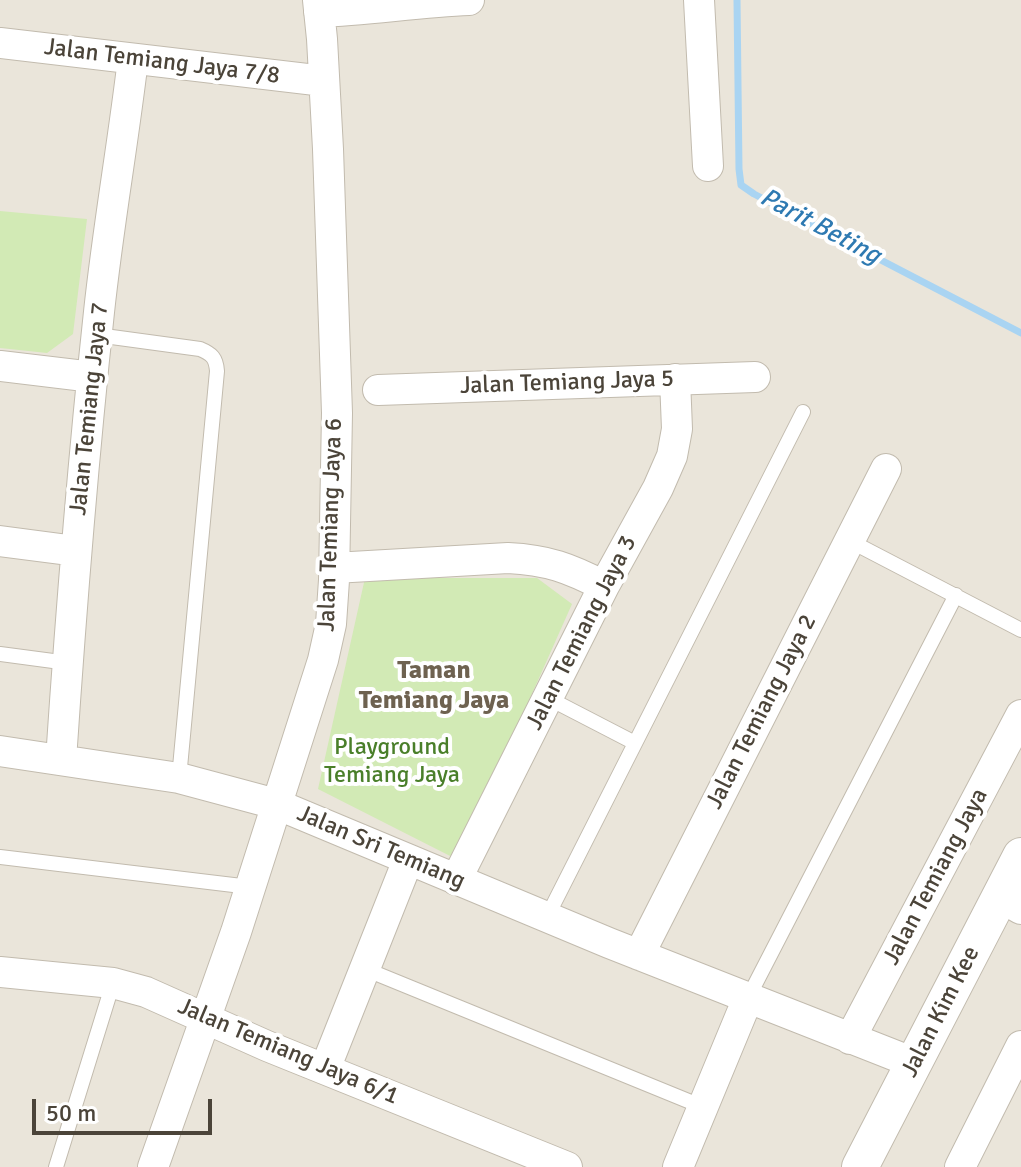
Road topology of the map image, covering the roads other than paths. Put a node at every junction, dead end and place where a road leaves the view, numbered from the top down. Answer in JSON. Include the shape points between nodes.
{"nodes":[{"id":1,"x":469,"y":0,"type":"edge"},
{"id":2,"x":699,"y":0,"type":"edge"},
{"id":3,"x":318,"y":6,"type":"edge"},
{"id":4,"x":0,"y":43,"type":"edge"},
{"id":5,"x":133,"y":59,"type":"junction"},
{"id":6,"x":324,"y":81,"type":"junction"},
{"id":7,"x":708,"y":166,"type":"dead end"},
{"id":8,"x":97,"y":335,"type":"junction"},
{"id":9,"x":0,"y":366,"type":"edge"},
{"id":10,"x":93,"y":377,"type":"junction"},
{"id":11,"x":755,"y":377,"type":"dead end"},
{"id":12,"x":675,"y":379,"type":"junction"},
{"id":13,"x":378,"y":390,"type":"dead end"},
{"id":14,"x":803,"y":412,"type":"dead end"},
{"id":15,"x":886,"y":469,"type":"dead end"},
{"id":16,"x":0,"y":541,"type":"edge"},
{"id":17,"x":850,"y":541,"type":"junction"},
{"id":18,"x":76,"y":551,"type":"junction"},
{"id":19,"x":334,"y":568,"type":"junction"},
{"id":20,"x":604,"y":586,"type":"junction"},
{"id":21,"x":956,"y":595,"type":"junction"},
{"id":22,"x":1021,"y":630,"type":"edge"},
{"id":23,"x":0,"y":654,"type":"edge"},
{"id":24,"x":68,"y":663,"type":"junction"},
{"id":25,"x":548,"y":698,"type":"junction"},
{"id":26,"x":1021,"y":715,"type":"edge"},
{"id":27,"x":635,"y":743,"type":"junction"},
{"id":28,"x":0,"y":751,"type":"edge"},
{"id":29,"x":61,"y":760,"type":"junction"},
{"id":30,"x":179,"y":778,"type":"junction"},
{"id":31,"x":276,"y":804,"type":"junction"},
{"id":32,"x":1021,"y":856,"type":"edge"},
{"id":33,"x":0,"y":857,"type":"edge"},
{"id":34,"x":408,"y":860,"type":"junction"},
{"id":35,"x":456,"y":880,"type":"junction"},
{"id":36,"x":250,"y":887,"type":"junction"},
{"id":37,"x":1010,"y":903,"type":"edge"},
{"id":38,"x":547,"y":917,"type":"junction"},
{"id":39,"x":639,"y":955,"type":"junction"},
{"id":40,"x":365,"y":969,"type":"junction"},
{"id":41,"x":0,"y":972,"type":"edge"},
{"id":42,"x":113,"y":983,"type":"junction"},
{"id":43,"x":748,"y":998,"type":"junction"},
{"id":44,"x":205,"y":1018,"type":"junction"},
{"id":45,"x":850,"y":1039,"type":"junction"},
{"id":46,"x":1021,"y":1046,"type":"edge"},
{"id":47,"x":914,"y":1063,"type":"junction"},
{"id":48,"x":325,"y":1069,"type":"junction"},
{"id":49,"x":703,"y":1107,"type":"junction"},
{"id":50,"x":56,"y":1167,"type":"edge"},
{"id":51,"x":153,"y":1167,"type":"edge"},
{"id":52,"x":567,"y":1167,"type":"edge"},
{"id":53,"x":678,"y":1167,"type":"edge"},
{"id":54,"x":860,"y":1167,"type":"edge"},
{"id":55,"x":960,"y":1167,"type":"edge"}],
"edges":[{"from":1,"to":3,"type":"street","via":[[364,10]]},
{"from":2,"to":7,"type":"street"},
{"from":3,"to":6,"type":"street","name":"Jalan Temiang Jaya 6"},
{"from":4,"to":5,"type":"street","name":"Jalan Temiang Jaya 7/8"},
{"from":5,"to":6,"type":"street","name":"Jalan Temiang Jaya 7/8"},
{"from":5,"to":8,"type":"street","name":"Jalan Temiang Jaya 7"},
{"from":6,"to":19,"type":"street","name":"Jalan Temiang Jaya 6","via":[[336,390]]},
{"from":8,"to":10,"type":"street","name":"Jalan Temiang Jaya 7"},
{"from":8,"to":30,"type":"lane","via":[[200,349],[216,360]]},
{"from":9,"to":10,"type":"street"},
{"from":10,"to":18,"type":"street","name":"Jalan Temiang Jaya 7"},
{"from":11,"to":12,"type":"street","name":"Jalan Temiang Jaya 5"},
{"from":12,"to":13,"type":"street","name":"Jalan Temiang Jaya 5"},
{"from":12,"to":20,"type":"street","name":"Jalan Temiang Jaya 3","via":[[672,456]]},
{"from":14,"to":27,"type":"lane"},
{"from":15,"to":17,"type":"street","name":"Jalan Temiang Jaya 2"},
{"from":16,"to":18,"type":"street"},
{"from":17,"to":21,"type":"lane"},
{"from":17,"to":39,"type":"street","name":"Jalan Temiang Jaya 2"},
{"from":18,"to":24,"type":"street","name":"Jalan Temiang Jaya 7"},
{"from":19,"to":20,"type":"street","via":[[535,559]]},
{"from":19,"to":31,"type":"street","name":"Jalan Temiang Jaya 6","via":[[323,660]]},
{"from":20,"to":25,"type":"street","name":"Jalan Temiang Jaya 3"},
{"from":21,"to":22,"type":"lane"},
{"from":21,"to":43,"type":"lane"},
{"from":23,"to":24,"type":"lane"},
{"from":24,"to":29,"type":"street","name":"Jalan Temiang Jaya 7"},
{"from":25,"to":27,"type":"lane"},
{"from":25,"to":35,"type":"street","name":"Jalan Temiang Jaya 3"},
{"from":26,"to":45,"type":"street","name":"Jalan Temiang Jaya"},
{"from":27,"to":38,"type":"lane"},
{"from":28,"to":29,"type":"street","name":"Jalan Sri Temiang"},
{"from":29,"to":30,"type":"street","name":"Jalan Sri Temiang"},
{"from":30,"to":31,"type":"street","name":"Jalan Sri Temiang"},
{"from":31,"to":34,"type":"street","name":"Jalan Sri Temiang"},
{"from":31,"to":36,"type":"street","name":"Jalan Temiang Jaya 6"},
{"from":32,"to":37,"type":"street","name":"Jalan Kim Kee"},
{"from":33,"to":36,"type":"lane"},
{"from":34,"to":35,"type":"street","name":"Jalan Sri Temiang"},
{"from":34,"to":40,"type":"street"},
{"from":35,"to":38,"type":"street","name":"Jalan Sri Temiang"},
{"from":36,"to":44,"type":"street","name":"Jalan Temiang Jaya 6"},
{"from":37,"to":47,"type":"street","name":"Jalan Kim Kee"},
{"from":38,"to":39,"type":"street","name":"Jalan Sri Temiang"},
{"from":39,"to":43,"type":"street","name":"Jalan Sri Temiang"},
{"from":40,"to":48,"type":"street"},
{"from":40,"to":49,"type":"lane"},
{"from":41,"to":42,"type":"street","name":"Jalan Temiang Jaya 6/1"},
{"from":42,"to":44,"type":"street","name":"Jalan Temiang Jaya 6/1"},
{"from":42,"to":50,"type":"lane"},
{"from":43,"to":45,"type":"street","name":"Jalan Sri Temiang"},
{"from":43,"to":49,"type":"street"},
{"from":44,"to":48,"type":"street","name":"Jalan Temiang Jaya 6/1"},
{"from":44,"to":51,"type":"street","name":"Jalan Temiang Jaya 6"},
{"from":45,"to":47,"type":"street","name":"Jalan Sri Temiang"},
{"from":46,"to":55,"type":"street"},
{"from":47,"to":54,"type":"street","name":"Jalan Kim Kee"},
{"from":48,"to":52,"type":"street","name":"Jalan Temiang Jaya 6/1"},
{"from":49,"to":53,"type":"street"}]}
